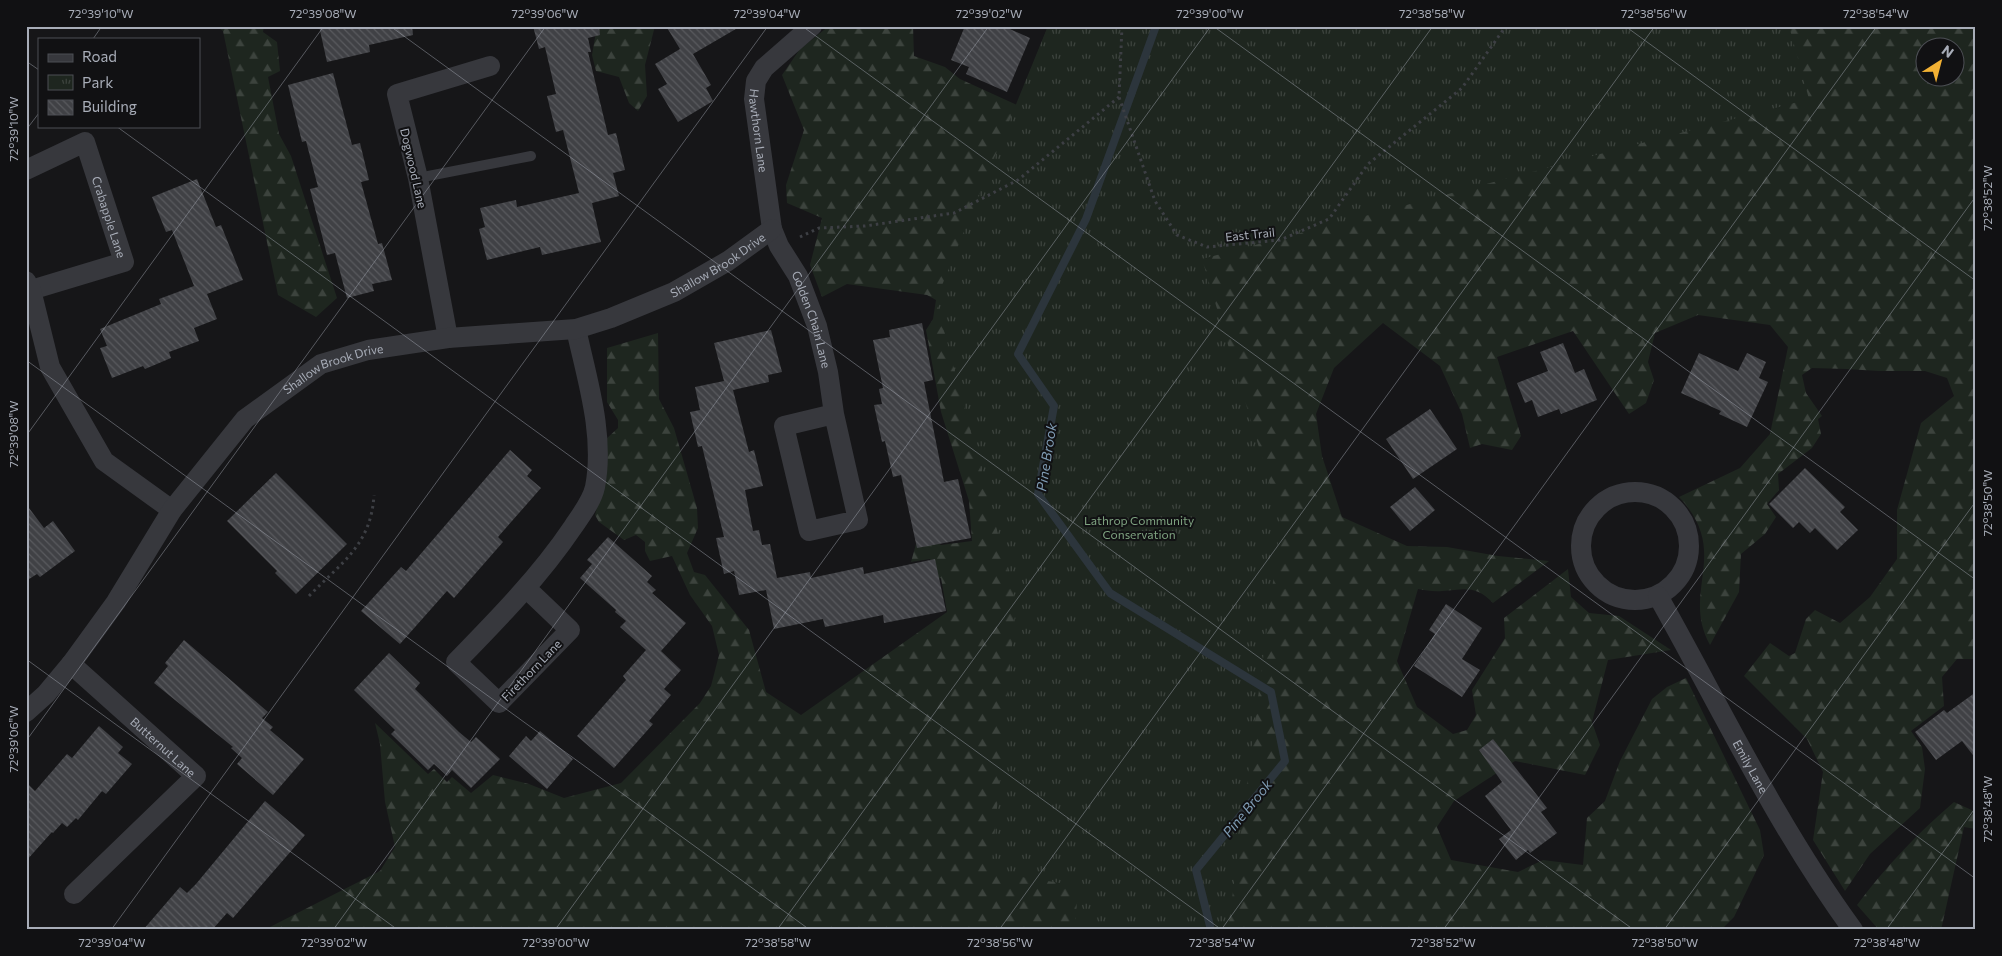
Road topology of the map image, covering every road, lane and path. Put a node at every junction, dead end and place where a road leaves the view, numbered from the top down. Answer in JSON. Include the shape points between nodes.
{"nodes":[{"id":1,"x":812,"y":26,"type":"edge"},
{"id":2,"x":1122,"y":26,"type":"edge"},
{"id":3,"x":1506,"y":26,"type":"edge"},
{"id":4,"x":490,"y":66,"type":"dead end"},
{"id":5,"x":1119,"y":98,"type":"junction"},
{"id":6,"x":531,"y":156,"type":"dead end"},
{"id":7,"x":26,"y":170,"type":"edge"},
{"id":8,"x":418,"y":178,"type":"junction"},
{"id":9,"x":772,"y":229,"type":"junction"},
{"id":10,"x":799,"y":237,"type":"dead end"},
{"id":11,"x":29,"y":285,"type":"edge"},
{"id":12,"x":576,"y":329,"type":"junction"},
{"id":13,"x":448,"y":338,"type":"junction"},
{"id":14,"x":834,"y":414,"type":"junction"},
{"id":15,"x":374,"y":495,"type":"dead end"},
{"id":16,"x":172,"y":510,"type":"junction"},
{"id":17,"x":526,"y":588,"type":"junction"},
{"id":18,"x":309,"y":596,"type":"dead end"},
{"id":19,"x":1658,"y":596,"type":"junction"},
{"id":20,"x":71,"y":664,"type":"junction"},
{"id":21,"x":26,"y":712,"type":"edge"},
{"id":22,"x":74,"y":894,"type":"dead end"},
{"id":23,"x":1853,"y":930,"type":"edge"}],
"edges":[{"from":1,"to":9,"type":"street","name":"Hawthorn Lane","via":[[776,56],[756,81],[754,99]]},
{"from":2,"to":5,"type":"path"},
{"from":3,"to":5,"type":"path","name":"East Trail","via":[[1462,88],[1368,164],[1329,219],[1280,240],[1207,247],[1177,235],[1155,201]]},
{"from":4,"to":8,"type":"street","name":"Dogwood Lane","via":[[397,94]]},
{"from":5,"to":10,"type":"path","via":[[1018,180],[954,213],[865,226],[819,228]]},
{"from":6,"to":8,"type":"lane"},
{"from":7,"to":11,"type":"street","name":"Crabapple Lane","via":[[85,142],[124,262]]},
{"from":8,"to":13,"type":"street","name":"Dogwood Lane"},
{"from":9,"to":12,"type":"street","name":"Shallow Brook Drive","via":[[728,262],[688,285]]},
{"from":9,"to":14,"type":"street","name":"Golden Chain Lane","via":[[798,276],[817,326]]},
{"from":11,"to":16,"type":"street","name":"Crabapple Lane","via":[[50,367],[104,461]]},
{"from":12,"to":13,"type":"street","name":"Shallow Brook Drive"},
{"from":12,"to":17,"type":"street","name":"Firethorn Lane","via":[[595,426],[597,469],[594,489],[570,533]]},
{"from":13,"to":16,"type":"street","name":"Shallow Brook Drive","via":[[368,350],[321,364],[245,419]]},
{"from":14,"to":14,"type":"street","name":"Golden Chain Lane","via":[[858,520],[809,531],[784,426]]},
{"from":15,"to":18,"type":"path","via":[[373,512],[362,540]]},
{"from":16,"to":20,"type":"street","name":"Shallow Brook Drive","via":[[116,602]]},
{"from":17,"to":17,"type":"street","name":"Firethorn Lane","via":[[570,630],[499,703],[456,662]]},
{"from":19,"to":19,"type":"street","via":[[1684,571],[1690,547],[1684,523],[1669,503],[1653,495],[1634,491],[1611,497],[1592,512],[1585,523],[1580,546],[1586,570],[1611,595],[1635,600]]},
{"from":19,"to":23,"type":"street","name":"Emily Lane","via":[[1785,825]]},
{"from":20,"to":21,"type":"street","name":"Shallow Brook Drive"},
{"from":20,"to":22,"type":"street","name":"Butternut Lane","via":[[196,776]]}]}
